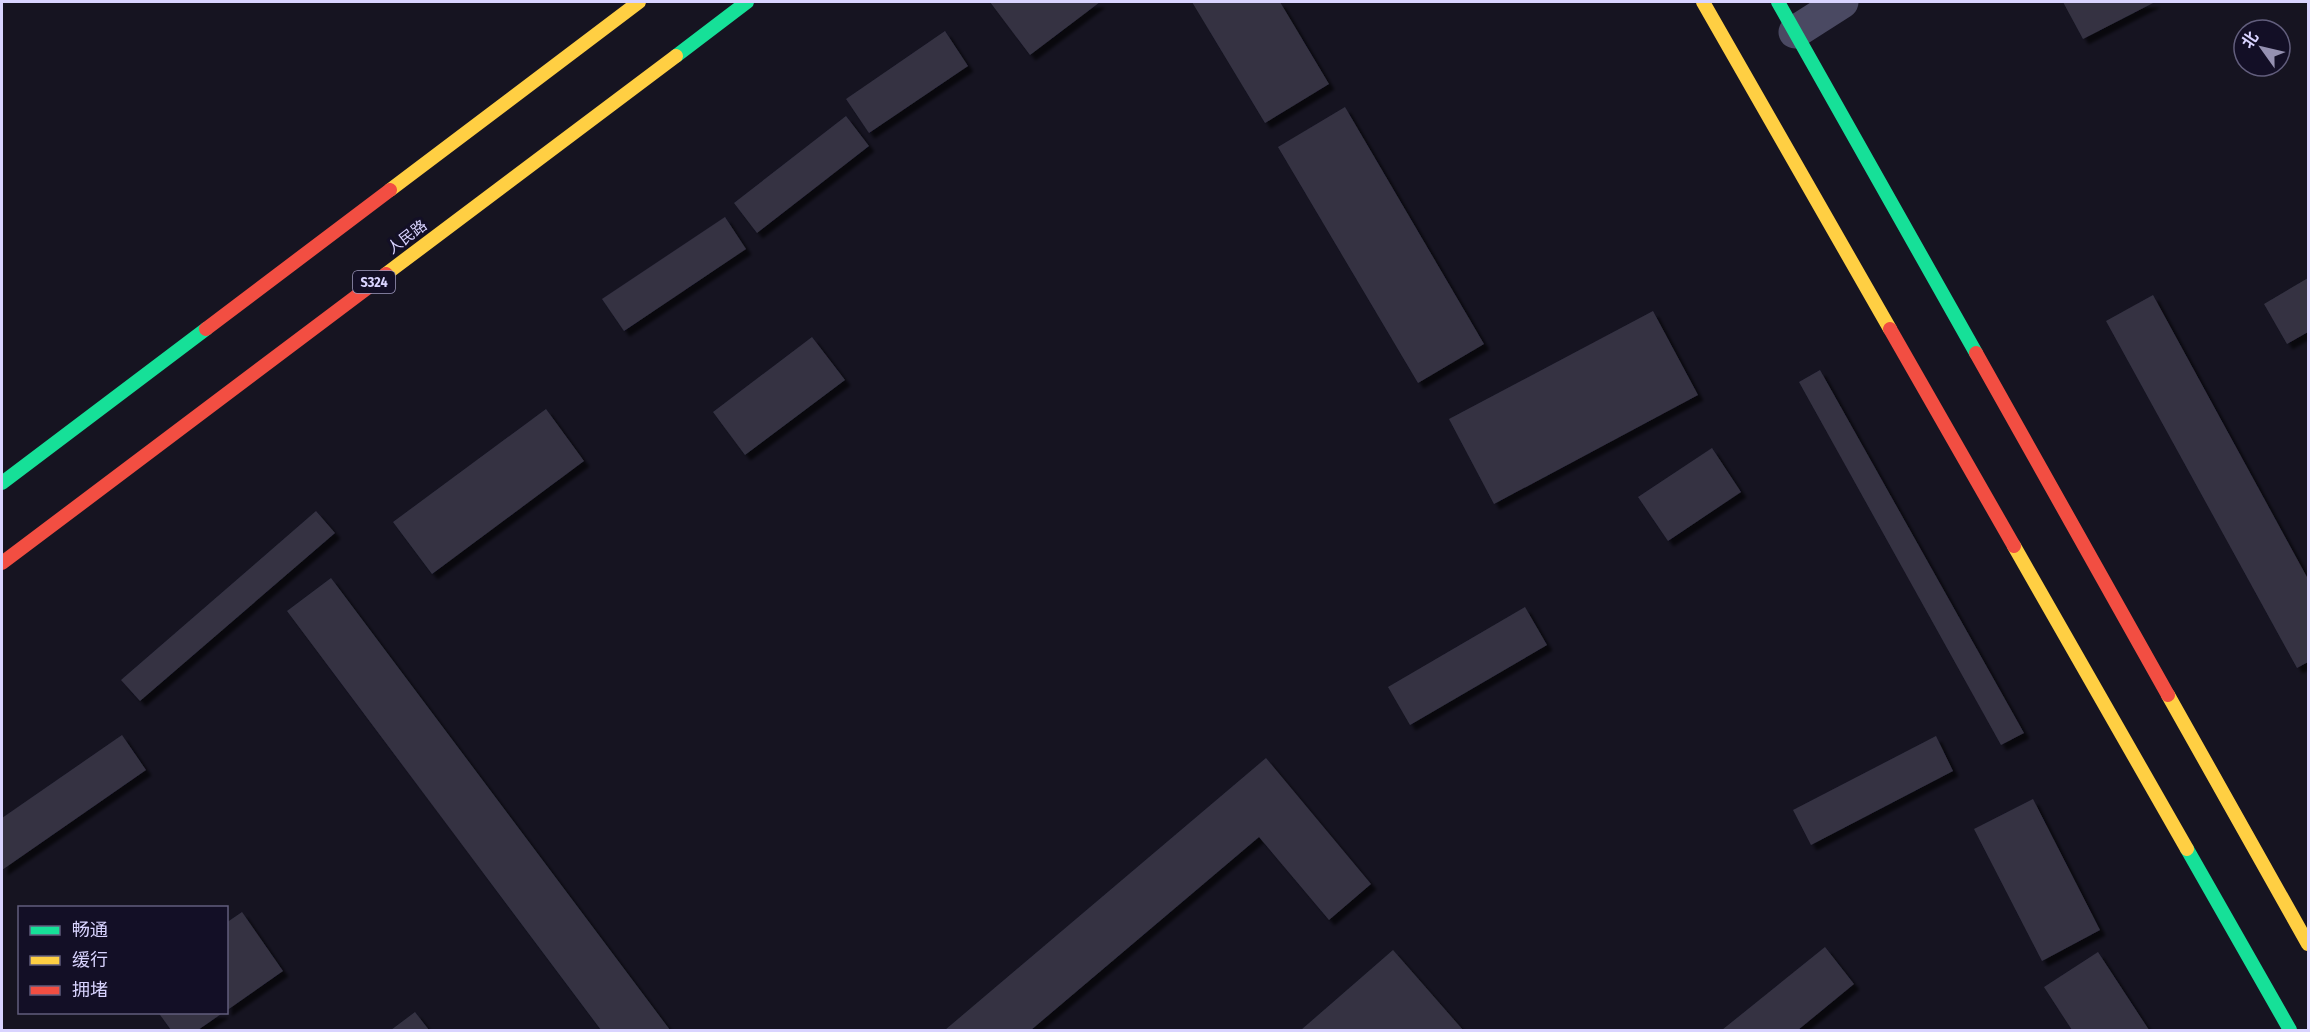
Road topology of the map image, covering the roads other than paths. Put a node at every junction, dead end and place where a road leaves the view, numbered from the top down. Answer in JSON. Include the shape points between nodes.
{"nodes":[{"id":1,"x":639,"y":2,"type":"edge"},
{"id":2,"x":747,"y":2,"type":"edge"},
{"id":3,"x":1703,"y":2,"type":"edge"},
{"id":4,"x":1778,"y":2,"type":"edge"},
{"id":5,"x":1842,"y":2,"type":"edge"},
{"id":6,"x":1795,"y":32,"type":"junction"},
{"id":7,"x":2,"y":483,"type":"edge"},
{"id":8,"x":2,"y":563,"type":"edge"},
{"id":9,"x":2308,"y":944,"type":"edge"},
{"id":10,"x":2290,"y":1030,"type":"edge"}],
"edges":[{"from":1,"to":7,"type":"street"},
{"from":2,"to":8,"type":"street","name":"人民路","number":"S324"},
{"from":3,"to":10,"type":"street"},
{"from":4,"to":6,"type":"street"},
{"from":5,"to":6,"type":"street"},
{"from":6,"to":9,"type":"street"}]}
